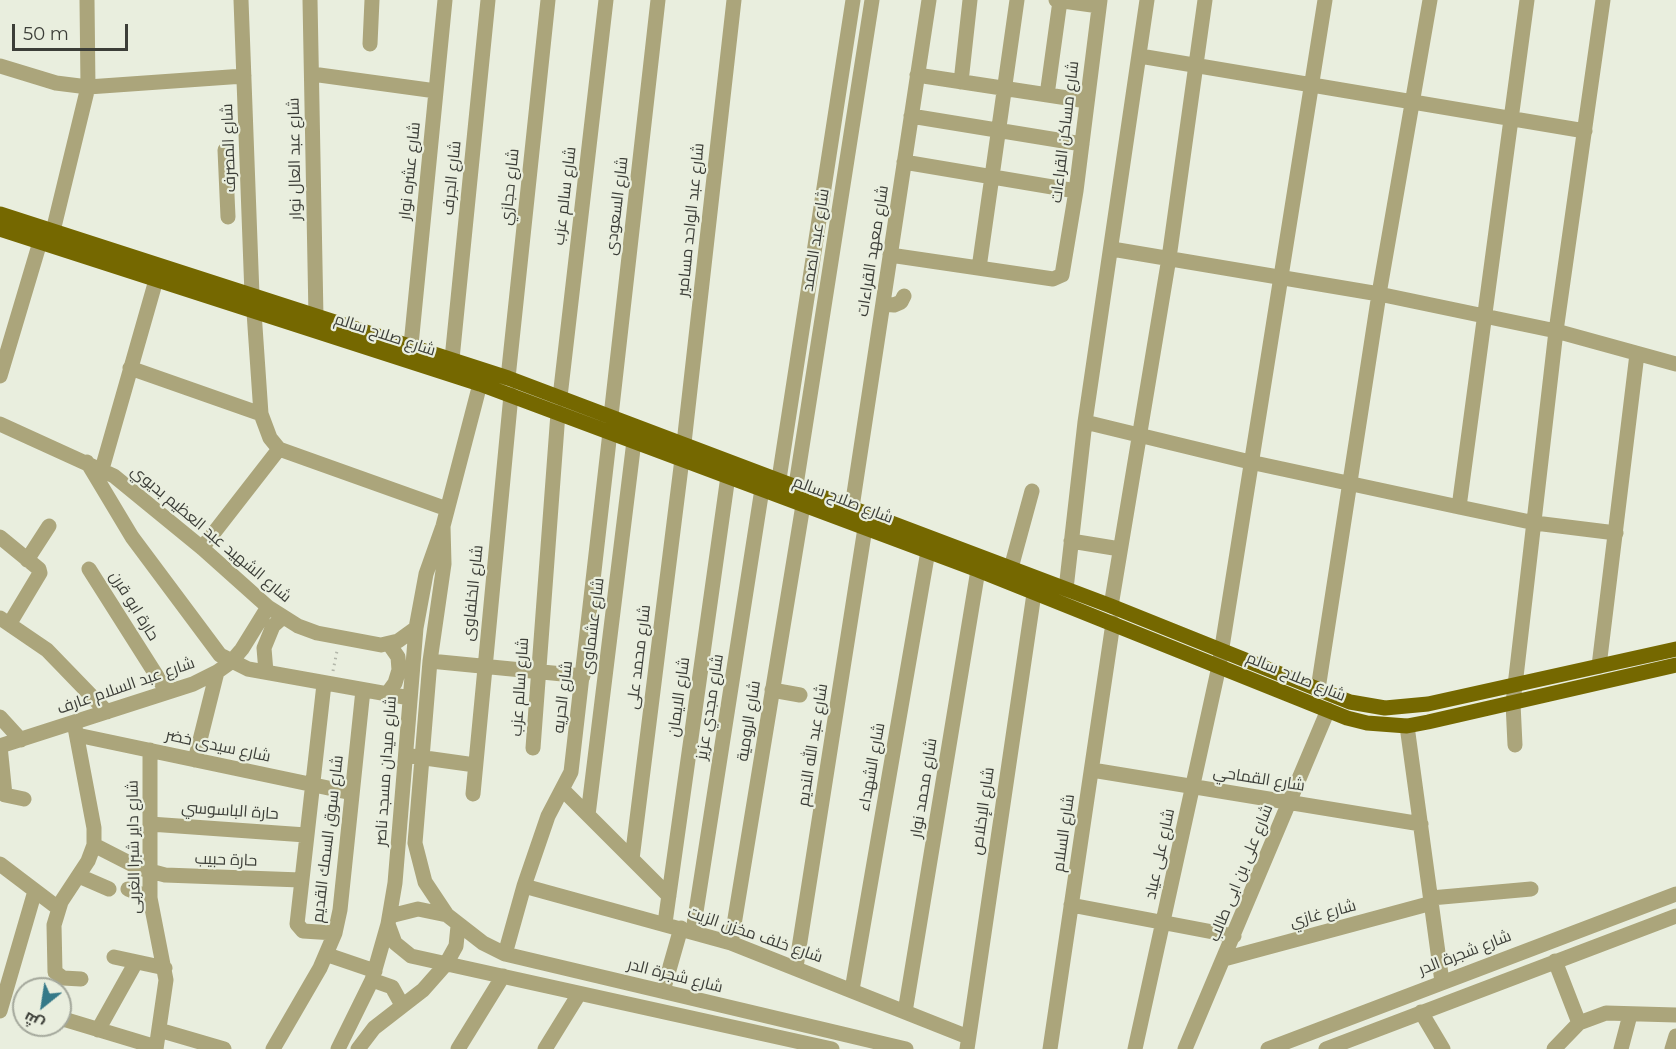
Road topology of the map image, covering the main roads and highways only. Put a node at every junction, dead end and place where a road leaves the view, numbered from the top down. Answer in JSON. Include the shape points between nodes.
{"nodes":[{"id":1,"x":0,"y":214,"type":"edge"},
{"id":2,"x":0,"y":229,"type":"edge"},
{"id":3,"x":1035,"y":585,"type":"junction"},
{"id":4,"x":1676,"y":649,"type":"edge"},
{"id":5,"x":1676,"y":665,"type":"edge"},
{"id":6,"x":1477,"y":692,"type":"junction"},
{"id":7,"x":1483,"y":711,"type":"junction"}],
"edges":[{"from":1,"to":3,"type":"main road","name":"شارع صلاح سالم","via":[[508,378],[1011,568]]},
{"from":2,"to":3,"type":"main road","name":"شارع صلاح سالم","via":[[480,384],[978,570]]},
{"from":3,"to":6,"type":"main road","name":"شارع صلاح سالم","via":[[1066,589],[1350,702],[1385,708],[1428,704]]},
{"from":3,"to":7,"type":"main road","name":"شارع صلاح سالم","via":[[1113,623],[1367,723],[1407,726]]},
{"from":4,"to":6,"type":"main road","name":"شارع صلاح سالم"},
{"from":5,"to":7,"type":"main road","name":"شارع صلاح سالم"},
{"from":6,"to":7,"type":"main road","via":[[1485,696]]}]}
